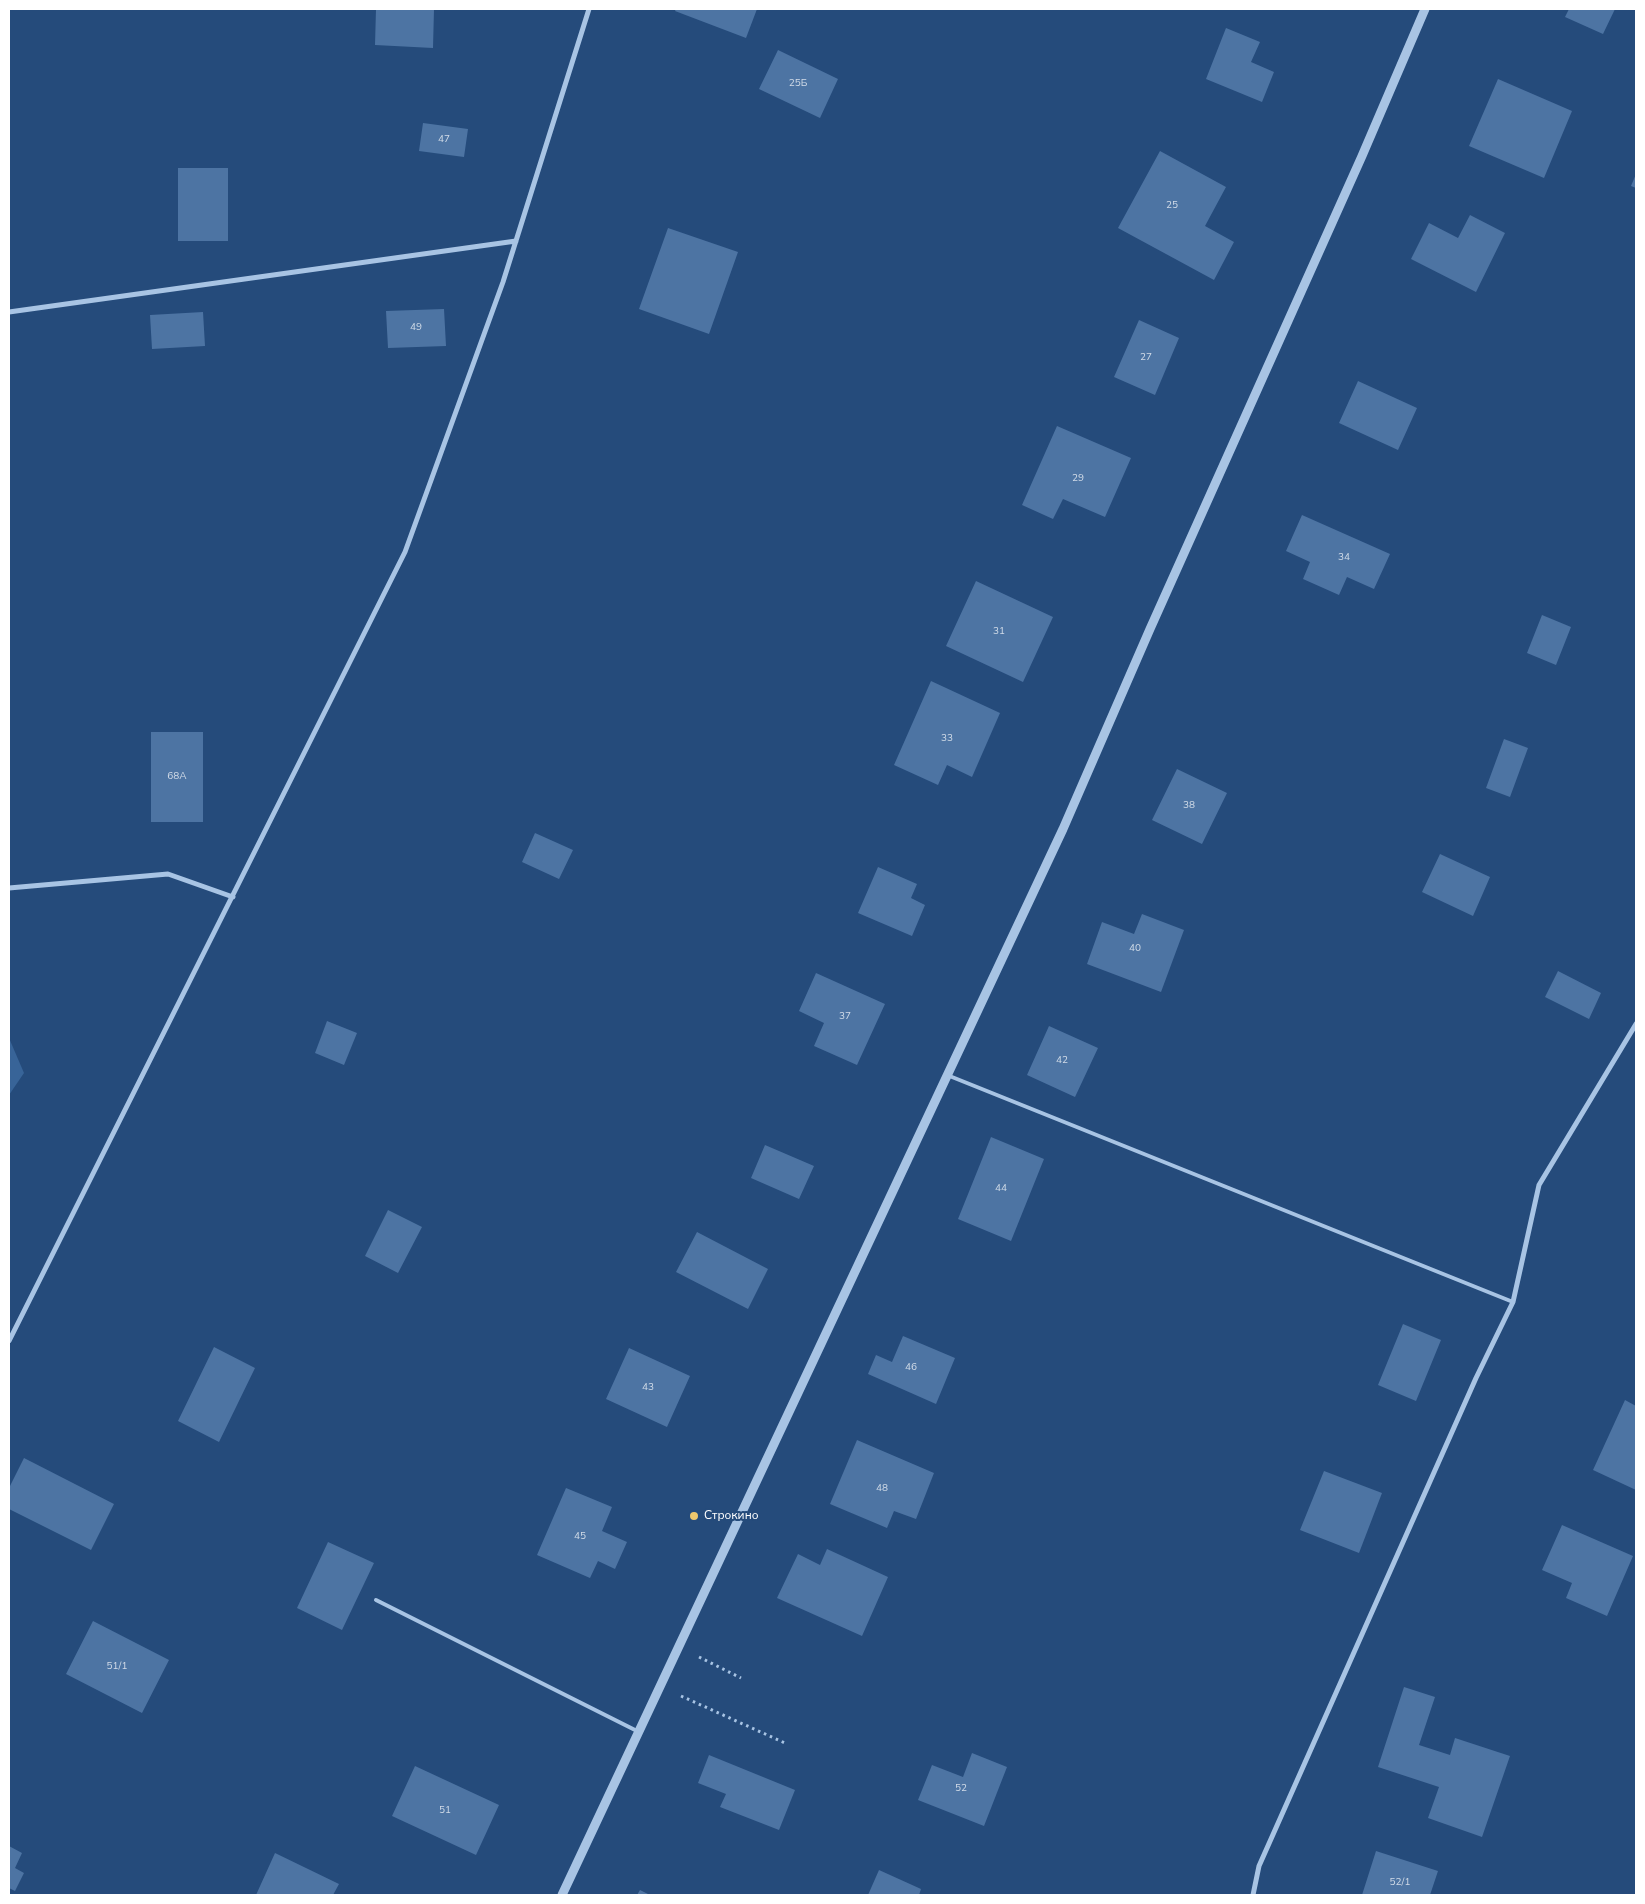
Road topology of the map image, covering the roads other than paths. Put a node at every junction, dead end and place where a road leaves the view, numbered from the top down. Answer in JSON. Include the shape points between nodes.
{"nodes":[{"id":1,"x":589,"y":9,"type":"edge"},
{"id":2,"x":1425,"y":9,"type":"edge"},
{"id":3,"x":516,"y":240,"type":"junction"},
{"id":4,"x":9,"y":312,"type":"edge"},
{"id":5,"x":9,"y":888,"type":"edge"},
{"id":6,"x":233,"y":897,"type":"junction"},
{"id":7,"x":1636,"y":1024,"type":"edge"},
{"id":8,"x":947,"y":1075,"type":"junction"},
{"id":9,"x":1513,"y":1302,"type":"junction"},
{"id":10,"x":9,"y":1342,"type":"edge"},
{"id":11,"x":376,"y":1600,"type":"dead end"},
{"id":12,"x":639,"y":1732,"type":"junction"},
{"id":13,"x":562,"y":1895,"type":"edge"},
{"id":14,"x":1253,"y":1895,"type":"edge"}],
"edges":[{"from":1,"to":3,"type":"street"},
{"from":2,"to":8,"type":"street","via":[[1063,829]]},
{"from":3,"to":4,"type":"street"},
{"from":3,"to":6,"type":"street","via":[[405,552]]},
{"from":5,"to":6,"type":"street","via":[[168,874]]},
{"from":6,"to":10,"type":"street"},
{"from":7,"to":9,"type":"street","via":[[1539,1184]]},
{"from":8,"to":9,"type":"lane"},
{"from":8,"to":12,"type":"street"},
{"from":9,"to":14,"type":"street","via":[[1476,1378],[1259,1866]]},
{"from":11,"to":12,"type":"lane"},
{"from":12,"to":13,"type":"street"}]}
